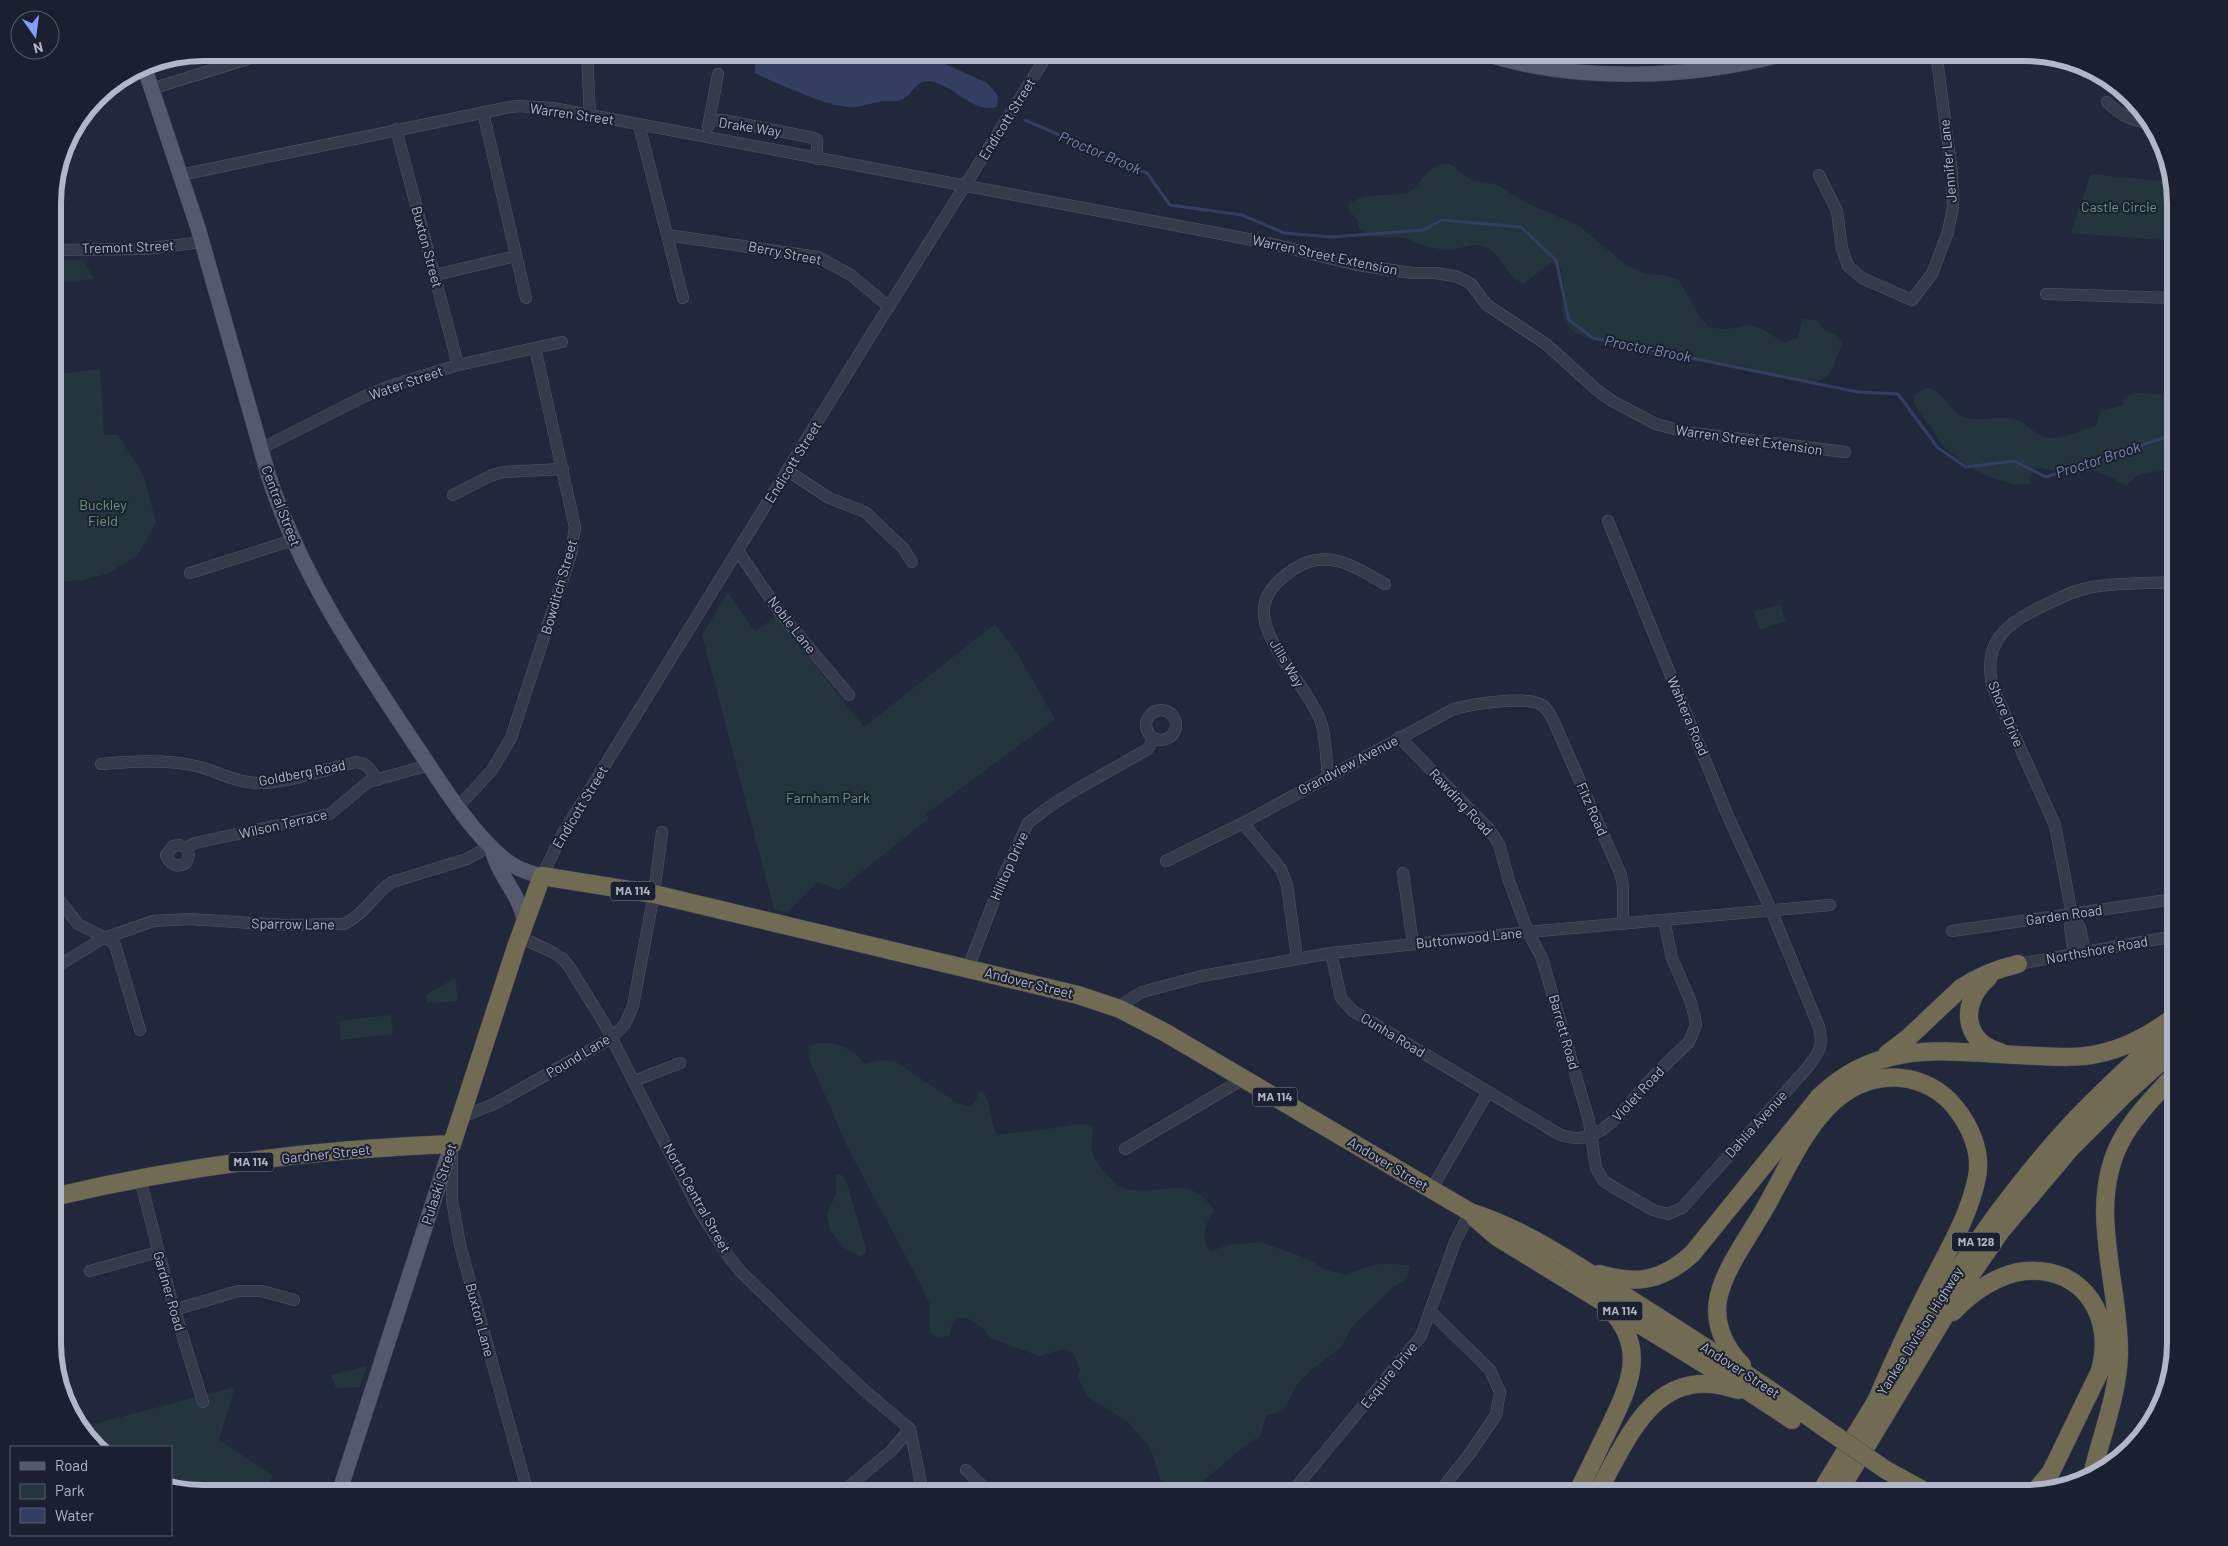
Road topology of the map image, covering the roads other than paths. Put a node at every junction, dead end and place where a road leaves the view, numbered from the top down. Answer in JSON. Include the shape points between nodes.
{"nodes":[{"id":1,"x":1543,"y":61,"type":"edge"},
{"id":2,"x":1670,"y":61,"type":"edge"},
{"id":3,"x":1732,"y":61,"type":"edge"},
{"id":4,"x":1937,"y":61,"type":"edge"},
{"id":5,"x":238,"y":62,"type":"edge"},
{"id":6,"x":587,"y":62,"type":"edge"},
{"id":7,"x":1043,"y":62,"type":"edge"},
{"id":8,"x":1670,"y":72,"type":"junction"},
{"id":9,"x":146,"y":73,"type":"edge"},
{"id":10,"x":718,"y":74,"type":"dead end"},
{"id":11,"x":151,"y":89,"type":"junction"},
{"id":12,"x":2107,"y":102,"type":"dead end"},
{"id":13,"x":483,"y":112,"type":"junction"},
{"id":14,"x":590,"y":115,"type":"junction"},
{"id":15,"x":710,"y":121,"type":"junction"},
{"id":16,"x":2140,"y":122,"type":"edge"},
{"id":17,"x":639,"y":124,"type":"junction"},
{"id":18,"x":396,"y":129,"type":"junction"},
{"id":19,"x":706,"y":137,"type":"junction"},
{"id":20,"x":817,"y":159,"type":"junction"},
{"id":21,"x":180,"y":174,"type":"junction"},
{"id":22,"x":1819,"y":175,"type":"dead end"},
{"id":23,"x":965,"y":187,"type":"junction"},
{"id":24,"x":667,"y":235,"type":"junction"},
{"id":25,"x":202,"y":242,"type":"junction"},
{"id":26,"x":62,"y":250,"type":"edge"},
{"id":27,"x":516,"y":256,"type":"junction"},
{"id":28,"x":435,"y":275,"type":"junction"},
{"id":29,"x":2046,"y":294,"type":"dead end"},
{"id":30,"x":526,"y":298,"type":"dead end"},
{"id":31,"x":683,"y":298,"type":"dead end"},
{"id":32,"x":2167,"y":298,"type":"edge"},
{"id":33,"x":889,"y":307,"type":"junction"},
{"id":34,"x":562,"y":342,"type":"dead end"},
{"id":35,"x":535,"y":348,"type":"junction"},
{"id":36,"x":458,"y":365,"type":"junction"},
{"id":37,"x":260,"y":449,"type":"junction"},
{"id":38,"x":1845,"y":452,"type":"dead end"},
{"id":39,"x":563,"y":469,"type":"junction"},
{"id":40,"x":788,"y":471,"type":"junction"},
{"id":41,"x":453,"y":495,"type":"dead end"},
{"id":42,"x":1608,"y":521,"type":"dead end"},
{"id":43,"x":293,"y":540,"type":"junction"},
{"id":44,"x":738,"y":551,"type":"junction"},
{"id":45,"x":912,"y":562,"type":"dead end"},
{"id":46,"x":190,"y":573,"type":"dead end"},
{"id":47,"x":2167,"y":582,"type":"edge"},
{"id":48,"x":1385,"y":584,"type":"dead end"},
{"id":49,"x":850,"y":695,"type":"dead end"},
{"id":50,"x":1539,"y":703,"type":"joint"},
{"id":51,"x":1399,"y":737,"type":"junction"},
{"id":52,"x":1154,"y":738,"type":"dead end"},
{"id":53,"x":101,"y":764,"type":"dead end"},
{"id":54,"x":429,"y":765,"type":"junction"},
{"id":55,"x":1328,"y":776,"type":"junction"},
{"id":56,"x":377,"y":780,"type":"junction"},
{"id":57,"x":458,"y":807,"type":"junction"},
{"id":58,"x":1242,"y":823,"type":"junction"},
{"id":59,"x":662,"y":832,"type":"dead end"},
{"id":60,"x":491,"y":847,"type":"junction"},
{"id":61,"x":186,"y":848,"type":"dead end"},
{"id":62,"x":1166,"y":861,"type":"dead end"},
{"id":63,"x":1403,"y":873,"type":"dead end"},
{"id":64,"x":542,"y":876,"type":"junction"},
{"id":65,"x":654,"y":894,"type":"junction"},
{"id":66,"x":2167,"y":900,"type":"edge"},
{"id":67,"x":62,"y":904,"type":"edge"},
{"id":68,"x":1830,"y":905,"type":"dead end"},
{"id":69,"x":1771,"y":910,"type":"junction"},
{"id":70,"x":2072,"y":915,"type":"junction"},
{"id":71,"x":1664,"y":920,"type":"junction"},
{"id":72,"x":1623,"y":924,"type":"junction"},
{"id":73,"x":522,"y":930,"type":"junction"},
{"id":74,"x":1952,"y":931,"type":"dead end"},
{"id":75,"x":1528,"y":932,"type":"junction"},
{"id":76,"x":2167,"y":938,"type":"edge"},
{"id":77,"x":107,"y":939,"type":"junction"},
{"id":78,"x":1413,"y":944,"type":"junction"},
{"id":79,"x":1331,"y":953,"type":"junction"},
{"id":80,"x":2079,"y":953,"type":"junction"},
{"id":81,"x":1297,"y":958,"type":"junction"},
{"id":82,"x":62,"y":963,"type":"edge"},
{"id":83,"x":2018,"y":964,"type":"junction"},
{"id":84,"x":968,"y":968,"type":"junction"},
{"id":85,"x":1116,"y":1008,"type":"junction"},
{"id":86,"x":2167,"y":1022,"type":"edge"},
{"id":87,"x":140,"y":1030,"type":"dead end"},
{"id":88,"x":2167,"y":1032,"type":"edge"},
{"id":89,"x":611,"y":1038,"type":"junction"},
{"id":90,"x":2010,"y":1055,"type":"junction"},
{"id":91,"x":2167,"y":1058,"type":"edge"},
{"id":92,"x":1879,"y":1059,"type":"junction"},
{"id":93,"x":680,"y":1063,"type":"dead end"},
{"id":94,"x":1243,"y":1079,"type":"junction"},
{"id":95,"x":634,"y":1081,"type":"junction"},
{"id":96,"x":2167,"y":1084,"type":"edge"},
{"id":97,"x":1488,"y":1092,"type":"junction"},
{"id":98,"x":462,"y":1117,"type":"junction"},
{"id":99,"x":1591,"y":1136,"type":"junction"},
{"id":100,"x":452,"y":1144,"type":"junction"},
{"id":101,"x":1125,"y":1149,"type":"dead end"},
{"id":102,"x":140,"y":1179,"type":"junction"},
{"id":103,"x":1431,"y":1190,"type":"junction"},
{"id":104,"x":62,"y":1195,"type":"edge"},
{"id":105,"x":1470,"y":1212,"type":"junction"},
{"id":106,"x":158,"y":1252,"type":"junction"},
{"id":107,"x":1575,"y":1264,"type":"junction"},
{"id":108,"x":90,"y":1271,"type":"dead end"},
{"id":109,"x":1599,"y":1298,"type":"junction"},
{"id":110,"x":294,"y":1300,"type":"dead end"},
{"id":111,"x":174,"y":1310,"type":"junction"},
{"id":112,"x":1430,"y":1311,"type":"junction"},
{"id":113,"x":1919,"y":1359,"type":"junction"},
{"id":114,"x":1877,"y":1399,"type":"junction"},
{"id":115,"x":1775,"y":1400,"type":"junction"},
{"id":116,"x":204,"y":1402,"type":"dead end"},
{"id":117,"x":910,"y":1430,"type":"junction"},
{"id":118,"x":2094,"y":1467,"type":"edge"},
{"id":119,"x":966,"y":1470,"type":"dead end"},
{"id":120,"x":1882,"y":1474,"type":"junction"},
{"id":121,"x":2041,"y":1484,"type":"edge"},
{"id":122,"x":342,"y":1485,"type":"edge"},
{"id":123,"x":526,"y":1485,"type":"edge"},
{"id":124,"x":851,"y":1485,"type":"edge"},
{"id":125,"x":920,"y":1485,"type":"edge"},
{"id":126,"x":981,"y":1485,"type":"edge"},
{"id":127,"x":1298,"y":1485,"type":"edge"},
{"id":128,"x":1445,"y":1485,"type":"edge"},
{"id":129,"x":1581,"y":1485,"type":"edge"},
{"id":130,"x":1602,"y":1485,"type":"edge"},
{"id":131,"x":1825,"y":1485,"type":"edge"},
{"id":132,"x":1843,"y":1485,"type":"edge"},
{"id":133,"x":1894,"y":1485,"type":"edge"},
{"id":134,"x":1907,"y":1485,"type":"edge"}],
"edges":[{"from":1,"to":8,"type":"main road","via":[[1592,73]]},
{"from":2,"to":8,"type":"street"},
{"from":3,"to":8,"type":"main road","via":[[1703,69]]},
{"from":4,"to":22,"type":"street","name":"Jennifer Lane","via":[[1952,173],[1953,207],[1948,232],[1932,274],[1912,300],[1862,278],[1848,266],[1837,211]]},
{"from":5,"to":11,"type":"street"},
{"from":6,"to":14,"type":"street"},
{"from":7,"to":23,"type":"street","name":"Endicott Street"},
{"from":9,"to":11,"type":"main road","name":"Central Street"},
{"from":10,"to":15,"type":"street","name":"Drake Way"},
{"from":11,"to":21,"type":"main road","name":"Central Street"},
{"from":12,"to":16,"type":"street","via":[[2117,112]]},
{"from":13,"to":14,"type":"street","name":"Warren Street","via":[[529,106]]},
{"from":13,"to":18,"type":"street","name":"Warren Street"},
{"from":13,"to":27,"type":"street"},
{"from":14,"to":17,"type":"street","name":"Warren Street"},
{"from":15,"to":19,"type":"street"},
{"from":15,"to":20,"type":"street","name":"Drake Way","via":[[723,120],[814,138],[818,146]]},
{"from":17,"to":19,"type":"street","name":"Warren Street"},
{"from":17,"to":24,"type":"street"},
{"from":18,"to":21,"type":"street","name":"Warren Street"},
{"from":18,"to":28,"type":"street","name":"Buxton Street"},
{"from":19,"to":20,"type":"street","name":"Warren Street"},
{"from":20,"to":23,"type":"street","name":"Warren Street"},
{"from":21,"to":25,"type":"main road","name":"Central Street"},
{"from":23,"to":33,"type":"street","name":"Endicott Street"},
{"from":23,"to":38,"type":"street","name":"Warren Street Extension","via":[[1282,246],[1357,265],[1455,276],[1471,284],[1495,312],[1546,344],[1598,391],[1656,424],[1685,432]]},
{"from":24,"to":31,"type":"street"},
{"from":24,"to":33,"type":"street","name":"Berry Street","via":[[818,257],[851,275]]},
{"from":25,"to":26,"type":"street","name":"Tremont Street","via":[[145,249]]},
{"from":25,"to":37,"type":"main road","name":"Central Street"},
{"from":27,"to":28,"type":"street"},
{"from":27,"to":30,"type":"street"},
{"from":28,"to":36,"type":"street","name":"Buxton Street"},
{"from":29,"to":32,"type":"street"},
{"from":33,"to":40,"type":"street","name":"Endicott Street"},
{"from":34,"to":35,"type":"street","name":"Water Street"},
{"from":35,"to":36,"type":"street","name":"Water Street"},
{"from":35,"to":39,"type":"street","name":"Bowditch Street"},
{"from":36,"to":37,"type":"street","name":"Water Street","via":[[363,397]]},
{"from":37,"to":43,"type":"main road","name":"Central Street","via":[[276,501]]},
{"from":39,"to":41,"type":"street","via":[[503,472]]},
{"from":39,"to":57,"type":"street","name":"Bowditch Street","via":[[574,527],[571,554],[511,738],[492,770]]},
{"from":40,"to":44,"type":"street","name":"Endicott Street"},
{"from":40,"to":45,"type":"street","via":[[819,493],[865,512],[903,548]]},
{"from":42,"to":69,"type":"street","name":"Wahtera Road","via":[[1727,814]]},
{"from":43,"to":46,"type":"street"},
{"from":43,"to":54,"type":"main road","name":"Central Street","via":[[349,644]]},
{"from":44,"to":49,"type":"street","name":"Noble Lane","via":[[781,614]]},
{"from":44,"to":64,"type":"street","name":"Endicott Street","via":[[563,834]]},
{"from":47,"to":70,"type":"street","name":"Shore Drive","via":[[2111,585],[2077,591],[2016,620],[1999,635],[1994,645],[1990,665],[1993,688],[2055,825]]},
{"from":48,"to":55,"type":"street","name":"Jills Way","via":[[1357,567],[1315,559],[1305,562],[1273,585],[1264,606],[1273,642],[1321,723]]},
{"from":50,"to":51,"type":"street","name":"Grandview Avenue","via":[[1467,705]]},
{"from":50,"to":72,"type":"street","name":"Fitz Road","via":[[1554,722],[1621,874]]},
{"from":51,"to":55,"type":"street","name":"Grandview Avenue"},
{"from":51,"to":75,"type":"street","name":"Rawding Road","via":[[1495,836]]},
{"from":52,"to":84,"type":"street","name":"Hilltop Drive","via":[[1148,749],[1057,801],[1028,823]]},
{"from":53,"to":56,"type":"street","name":"Goldberg Road","via":[[139,761],[186,764],[257,783],[363,762]]},
{"from":54,"to":56,"type":"street","name":"Wilson Terrace"},
{"from":54,"to":57,"type":"main road","name":"Central Street"},
{"from":55,"to":58,"type":"street","name":"Grandview Avenue"},
{"from":56,"to":61,"type":"street","name":"Wilson Terrace","via":[[362,786],[330,814],[196,843]]},
{"from":57,"to":60,"type":"main road","name":"Central Street"},
{"from":58,"to":62,"type":"street","name":"Grandview Avenue"},
{"from":58,"to":81,"type":"street","via":[[1281,869],[1287,885]]},
{"from":59,"to":65,"type":"street","name":"Pound Lane"},
{"from":60,"to":64,"type":"main road","name":"Central Street","via":[[513,866]]},
{"from":60,"to":73,"type":"main road","via":[[501,873],[519,898]]},
{"from":60,"to":77,"type":"street","name":"Sparrow Lane","via":[[468,859],[392,882],[344,924],[285,925],[170,919],[143,923]]},
{"from":63,"to":78,"type":"street"},
{"from":64,"to":65,"type":"highway","name":"Andover Street","number":"MA 114"},
{"from":64,"to":73,"type":"highway","name":"Pulaski Street"},
{"from":65,"to":84,"type":"highway","name":"Andover Street","number":"MA 114"},
{"from":65,"to":89,"type":"street","name":"Pound Lane","via":[[633,1006],[625,1024]]},
{"from":66,"to":70,"type":"street","name":"Garden Road"},
{"from":67,"to":77,"type":"street","via":[[78,924]]},
{"from":68,"to":69,"type":"street","name":"Buttonwood Lane"},
{"from":69,"to":71,"type":"street","name":"Buttonwood Lane"},
{"from":69,"to":99,"type":"street","name":"Dahlia Avenue","via":[[1819,1026],[1821,1048],[1810,1063],[1675,1213],[1653,1210],[1603,1180],[1596,1168]]},
{"from":70,"to":74,"type":"street","name":"Garden Road"},
{"from":70,"to":80,"type":"street","name":"Shore Drive","via":[[2070,927]]},
{"from":71,"to":72,"type":"street","name":"Buttonwood Lane"},
{"from":71,"to":99,"type":"street","name":"Violet Road","via":[[1672,958],[1693,1009],[1694,1033],[1613,1123]]},
{"from":72,"to":75,"type":"street","name":"Buttonwood Lane"},
{"from":73,"to":89,"type":"street","name":"North Central Street","via":[[563,959]]},
{"from":73,"to":98,"type":"highway","name":"Pulaski Street"},
{"from":75,"to":78,"type":"street","name":"Buttonwood Lane"},
{"from":75,"to":99,"type":"street","name":"Barrett Road","via":[[1542,958]]},
{"from":76,"to":80,"type":"street","name":"Northshore Road"},
{"from":77,"to":82,"type":"street","name":"Sparrow Lane"},
{"from":77,"to":87,"type":"street","via":[[115,945]]},
{"from":78,"to":79,"type":"street","name":"Buttonwood Lane"},
{"from":79,"to":81,"type":"street","name":"Buttonwood Lane"},
{"from":79,"to":97,"type":"street","name":"Cunha Road","via":[[1341,998],[1346,1005]]},
{"from":80,"to":83,"type":"street","name":"Northshore Road"},
{"from":81,"to":85,"type":"street","name":"Buttonwood Lane","via":[[1163,986],[1135,996]]},
{"from":83,"to":90,"type":"highway","via":[[1997,971],[1983,982],[1976,989],[1970,1008],[1970,1028],[1975,1037],[1982,1045]]},
{"from":83,"to":92,"type":"highway","via":[[1999,968],[1973,980],[1900,1045]]},
{"from":84,"to":85,"type":"highway","name":"Andover Street","number":"MA 114","via":[[1094,999]]},
{"from":85,"to":94,"type":"highway","name":"Andover Street","number":"MA 114"},
{"from":86,"to":90,"type":"highway","via":[[2133,1043],[2097,1054],[2073,1057]]},
{"from":88,"to":114,"type":"highway","name":"Yankee Division Highway","number":"MA 128","via":[[2099,1096],[2024,1178],[1949,1282]]},
{"from":89,"to":95,"type":"street","name":"North Central Street"},
{"from":89,"to":98,"type":"street","name":"Pound Lane","via":[[496,1103]]},
{"from":90,"to":92,"type":"highway","via":[[1920,1051]]},
{"from":91,"to":113,"type":"highway","name":"Yankee Division Highway","number":"MA 128","via":[[2096,1121],[2048,1173],[1980,1261]]},
{"from":92,"to":107,"type":"highway","via":[[1842,1077],[1820,1096],[1680,1265],[1642,1280],[1612,1278]]},
{"from":93,"to":95,"type":"street"},
{"from":94,"to":101,"type":"street"},
{"from":94,"to":103,"type":"highway","name":"Andover Street","number":"MA 114"},
{"from":95,"to":117,"type":"street","name":"North Central Street","via":[[700,1212],[729,1257],[810,1339]]},
{"from":96,"to":118,"type":"highway","via":[[2137,1116],[2110,1168],[2106,1221],[2119,1354],[2111,1405]]},
{"from":97,"to":99,"type":"street","name":"Violet Road","via":[[1566,1137],[1579,1139]]},
{"from":97,"to":103,"type":"street"},
{"from":98,"to":100,"type":"highway","name":"Pulaski Street"},
{"from":100,"to":102,"type":"highway","name":"Gardner Street","number":"MA 114","via":[[393,1146],[293,1157]]},
{"from":100,"to":122,"type":"main road","name":"Pulaski Street"},
{"from":100,"to":123,"type":"street","name":"Buxton Lane","via":[[452,1200],[456,1226]]},
{"from":102,"to":104,"type":"highway","name":"Gardner Street","number":"MA 114"},
{"from":102,"to":106,"type":"street","name":"Gardner Road"},
{"from":103,"to":105,"type":"highway","name":"Andover Street","number":"MA 114"},
{"from":105,"to":107,"type":"highway","name":"Andover Street","number":"MA 114","via":[[1496,1221]]},
{"from":105,"to":109,"type":"highway","name":"Andover Street","number":"MA 114","via":[[1497,1237]]},
{"from":105,"to":112,"type":"street","name":"Esquire Drive","via":[[1455,1242]]},
{"from":106,"to":108,"type":"street"},
{"from":106,"to":111,"type":"street","name":"Gardner Road"},
{"from":107,"to":115,"type":"highway","name":"Andover Street","number":"MA 114"},
{"from":109,"to":115,"type":"highway","name":"Andover Street","number":"MA 114"},
{"from":109,"to":129,"type":"highway","via":[[1627,1333],[1632,1373]]},
{"from":110,"to":111,"type":"street","via":[[262,1291],[238,1291]]},
{"from":111,"to":116,"type":"street","name":"Gardner Road"},
{"from":112,"to":127,"type":"street","name":"Esquire Drive","via":[[1421,1336]]},
{"from":112,"to":128,"type":"street","via":[[1490,1370],[1500,1392],[1496,1414]]},
{"from":113,"to":121,"type":"highway","via":[[1954,1310],[1999,1278],[2039,1271],[2065,1278],[2085,1293],[2102,1322],[2105,1334],[2103,1359],[2051,1472]]},
{"from":113,"to":132,"type":"highway","name":"Yankee Division Highway","number":"MA 128"},
{"from":114,"to":115,"type":"highway","via":[[1963,1221],[1978,1174],[1970,1130],[1949,1100],[1921,1083],[1894,1077],[1855,1085],[1822,1113],[1722,1285],[1717,1312],[1722,1338],[1745,1369]]},
{"from":114,"to":131,"type":"highway","name":"Yankee Division Highway","number":"MA 128"},
{"from":115,"to":120,"type":"highway","name":"Andover Street","number":"MA 114","bridge":true},
{"from":115,"to":130,"type":"highway","via":[[1711,1383],[1691,1384],[1672,1390],[1659,1398],[1638,1422]]},
{"from":117,"to":124,"type":"street"},
{"from":117,"to":125,"type":"street"},
{"from":119,"to":126,"type":"street"},
{"from":120,"to":133,"type":"highway","name":"Andover Street","number":"MA 114"},
{"from":120,"to":134,"type":"highway","name":"Andover Street","number":"MA 114"}]}
